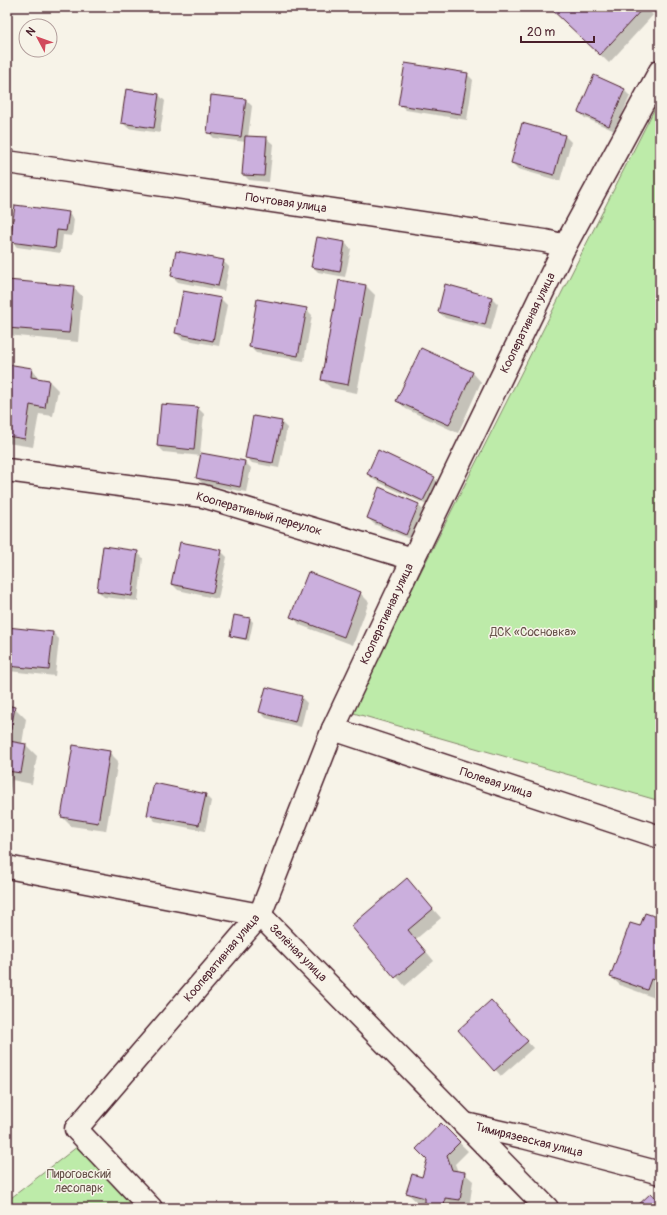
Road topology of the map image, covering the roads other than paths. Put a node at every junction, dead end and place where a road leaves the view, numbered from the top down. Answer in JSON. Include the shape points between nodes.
{"nodes":[{"id":1,"x":660,"y":71,"type":"edge"},
{"id":2,"x":7,"y":162,"type":"edge"},
{"id":3,"x":565,"y":246,"type":"junction"},
{"id":4,"x":7,"y":470,"type":"edge"},
{"id":5,"x":413,"y":559,"type":"junction"},
{"id":6,"x":333,"y":729,"type":"junction"},
{"id":7,"x":660,"y":837,"type":"edge"},
{"id":8,"x":7,"y":868,"type":"edge"},
{"id":9,"x":260,"y":915,"type":"junction"},
{"id":10,"x":465,"y":1124,"type":"junction"},
{"id":11,"x":660,"y":1173,"type":"edge"},
{"id":12,"x":151,"y":1208,"type":"edge"},
{"id":13,"x":547,"y":1208,"type":"edge"}],
"edges":[{"from":1,"to":3,"type":"street","name":"Кооперативная улица"},
{"from":2,"to":3,"type":"street","name":"Почтовая улица"},
{"from":3,"to":5,"type":"street","name":"Кооперативная улица"},
{"from":4,"to":5,"type":"street","name":"Кооперативный переулок","via":[[203,496]]},
{"from":5,"to":6,"type":"street","name":"Кооперативная улица"},
{"from":6,"to":7,"type":"street","name":"Полевая улица"},
{"from":6,"to":9,"type":"street","name":"Кооперативная улица"},
{"from":8,"to":9,"type":"street","name":"Зелёная улица"},
{"from":9,"to":10,"type":"street","name":"Зелёная улица"},
{"from":9,"to":12,"type":"street","name":"Кооперативная улица","via":[[76,1129]]},
{"from":10,"to":11,"type":"street","name":"Тимирязевская улица"},
{"from":10,"to":13,"type":"street","name":"Тимирязевская улица"}]}
